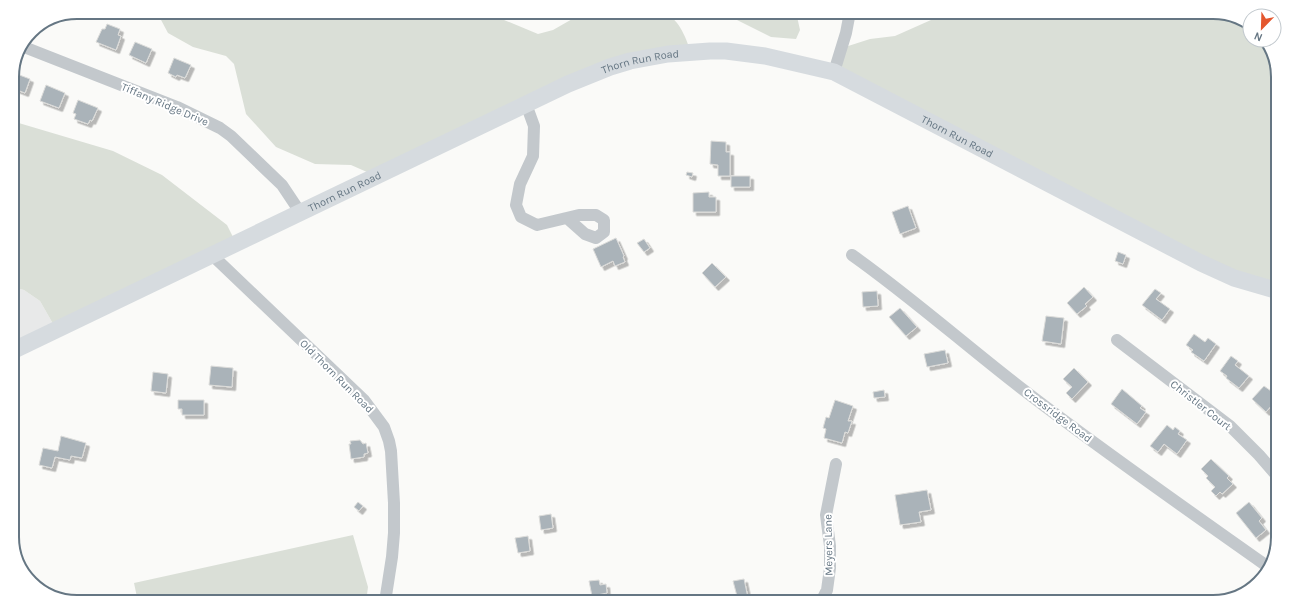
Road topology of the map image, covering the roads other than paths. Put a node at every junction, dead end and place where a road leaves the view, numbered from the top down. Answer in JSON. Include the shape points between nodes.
{"nodes":[{"id":1,"x":849,"y":19,"type":"edge"},
{"id":2,"x":27,"y":48,"type":"edge"},
{"id":3,"x":834,"y":72,"type":"junction"},
{"id":4,"x":526,"y":104,"type":"junction"},
{"id":5,"x":300,"y":212,"type":"junction"},
{"id":6,"x":567,"y":218,"type":"dead end"},
{"id":7,"x":212,"y":255,"type":"junction"},
{"id":8,"x":852,"y":255,"type":"dead end"},
{"id":9,"x":1271,"y":289,"type":"edge"},
{"id":10,"x":1117,"y":340,"type":"dead end"},
{"id":11,"x":19,"y":348,"type":"edge"},
{"id":12,"x":836,"y":464,"type":"dead end"},
{"id":13,"x":1271,"y":469,"type":"edge"},
{"id":14,"x":1264,"y":564,"type":"edge"},
{"id":15,"x":387,"y":595,"type":"edge"},
{"id":16,"x":825,"y":595,"type":"edge"}],
"edges":[{"from":1,"to":3,"type":"street"},
{"from":2,"to":5,"type":"street","name":"Tiffany Ridge Drive","via":[[182,110],[220,128],[282,185]]},
{"from":3,"to":4,"type":"street","name":"Thorn Run Road","via":[[765,56],[726,51],[683,53],[649,57],[610,67]]},
{"from":3,"to":9,"type":"street","name":"Thorn Run Road","via":[[1201,263],[1234,278]]},
{"from":4,"to":5,"type":"street","name":"Thorn Run Road"},
{"from":4,"to":6,"type":"street","via":[[534,126],[533,156],[520,184],[516,205],[521,217],[537,226]]},
{"from":5,"to":7,"type":"street","name":"Thorn Run Road"},
{"from":7,"to":11,"type":"street","name":"Thorn Run Road"},
{"from":7,"to":15,"type":"street","name":"Old Thorn Run Road","via":[[364,400],[384,427],[391,451],[394,503],[393,549]]},
{"from":8,"to":14,"type":"street","name":"Crossridge Road","via":[[889,281],[1021,388]]},
{"from":10,"to":13,"type":"street","name":"Christler Court","via":[[1230,426]]},
{"from":12,"to":16,"type":"street","name":"Meyers Lane","via":[[826,515],[830,568]]}]}
